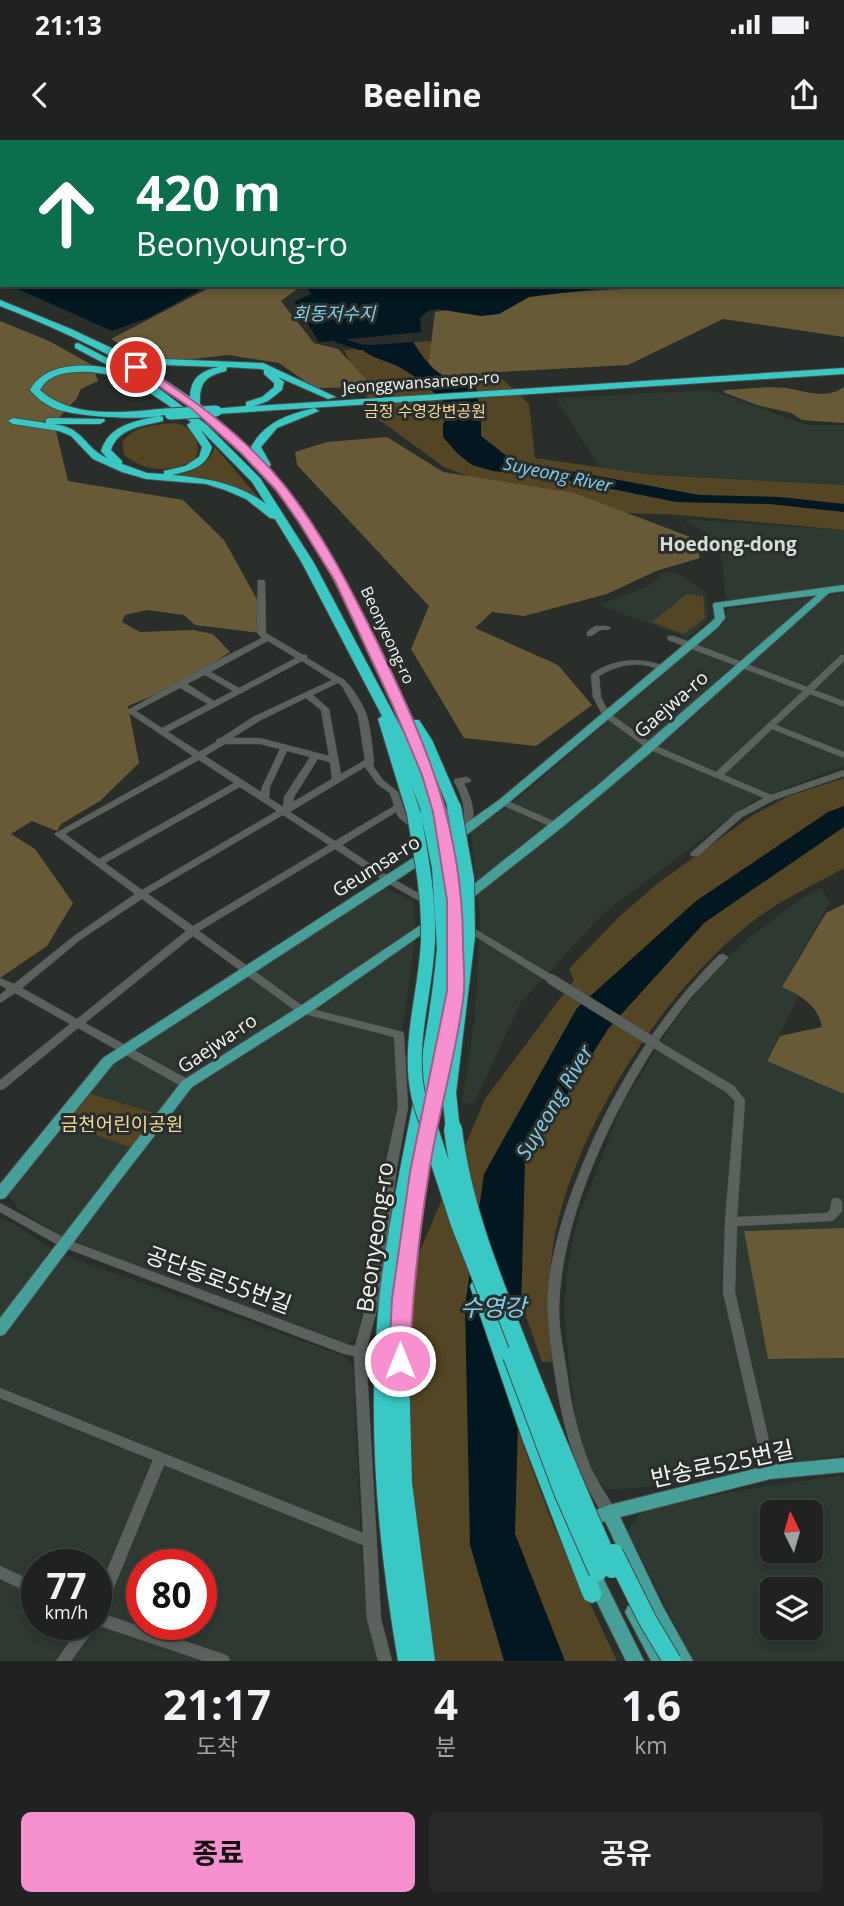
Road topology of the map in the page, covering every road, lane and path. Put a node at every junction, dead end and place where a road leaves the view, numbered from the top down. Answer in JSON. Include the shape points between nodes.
{"nodes":[{"id":1,"x":0,"y":303,"type":"edge"},
{"id":2,"x":0,"y":311,"type":"edge"},
{"id":3,"x":114,"y":353,"type":"junction"},
{"id":4,"x":844,"y":371,"type":"edge"},
{"id":5,"x":844,"y":376,"type":"edge"},
{"id":6,"x":604,"y":389,"type":"junction"},
{"id":7,"x":157,"y":391,"type":"junction"},
{"id":8,"x":532,"y":393,"type":"junction"},
{"id":9,"x":330,"y":403,"type":"junction"},
{"id":10,"x":195,"y":405,"type":"junction"},
{"id":11,"x":241,"y":407,"type":"junction"},
{"id":12,"x":216,"y":412,"type":"junction"},
{"id":13,"x":138,"y":414,"type":"junction"},
{"id":14,"x":171,"y":414,"type":"junction"},
{"id":15,"x":6,"y":418,"type":"edge"},
{"id":16,"x":61,"y":418,"type":"junction"},
{"id":17,"x":280,"y":488,"type":"junction"},
{"id":18,"x":283,"y":524,"type":"junction"},
{"id":19,"x":261,"y":582,"type":"dead end"},
{"id":20,"x":844,"y":588,"type":"edge"},
{"id":21,"x":823,"y":591,"type":"junction"},
{"id":22,"x":607,"y":628,"type":"dead end"},
{"id":23,"x":590,"y":634,"type":"dead end"},
{"id":24,"x":268,"y":638,"type":"junction"},
{"id":25,"x":671,"y":638,"type":"dead end"},
{"id":26,"x":689,"y":645,"type":"junction"},
{"id":27,"x":304,"y":657,"type":"junction"},
{"id":28,"x":844,"y":658,"type":"edge"},
{"id":29,"x":743,"y":666,"type":"junction"},
{"id":30,"x":662,"y":668,"type":"junction"},
{"id":31,"x":204,"y":671,"type":"junction"},
{"id":32,"x":340,"y":679,"type":"junction"},
{"id":33,"x":180,"y":684,"type":"junction"},
{"id":34,"x":808,"y":690,"type":"junction"},
{"id":35,"x":238,"y":691,"type":"junction"},
{"id":36,"x":309,"y":695,"type":"junction"},
{"id":37,"x":213,"y":704,"type":"junction"},
{"id":38,"x":844,"y":704,"type":"edge"},
{"id":39,"x":606,"y":714,"type":"junction"},
{"id":40,"x":771,"y":726,"type":"junction"},
{"id":41,"x":162,"y":732,"type":"junction"},
{"id":42,"x":220,"y":741,"type":"junction"},
{"id":43,"x":651,"y":747,"type":"junction"},
{"id":44,"x":284,"y":749,"type":"junction"},
{"id":45,"x":844,"y":755,"type":"edge"},
{"id":46,"x":200,"y":756,"type":"junction"},
{"id":47,"x":315,"y":756,"type":"junction"},
{"id":48,"x":332,"y":760,"type":"junction"},
{"id":49,"x":370,"y":761,"type":"junction"},
{"id":50,"x":844,"y":773,"type":"edge"},
{"id":51,"x":718,"y":775,"type":"junction"},
{"id":52,"x":337,"y":780,"type":"junction"},
{"id":53,"x":467,"y":780,"type":"dead end"},
{"id":54,"x":241,"y":783,"type":"junction"},
{"id":55,"x":264,"y":798,"type":"junction"},
{"id":56,"x":771,"y":798,"type":"junction"},
{"id":57,"x":503,"y":802,"type":"junction"},
{"id":58,"x":285,"y":810,"type":"junction"},
{"id":59,"x":422,"y":812,"type":"junction"},
{"id":60,"x":556,"y":826,"type":"junction"},
{"id":61,"x":465,"y":830,"type":"junction"},
{"id":62,"x":424,"y":834,"type":"junction"},
{"id":63,"x":336,"y":845,"type":"junction"},
{"id":64,"x":429,"y":853,"type":"junction"},
{"id":65,"x":695,"y":854,"type":"dead end"},
{"id":66,"x":99,"y":863,"type":"junction"},
{"id":67,"x":387,"y":879,"type":"junction"},
{"id":68,"x":142,"y":894,"type":"junction"},
{"id":69,"x":445,"y":913,"type":"junction"},
{"id":70,"x":464,"y":925,"type":"junction"},
{"id":71,"x":194,"y":930,"type":"junction"},
{"id":72,"x":420,"y":931,"type":"junction"},
{"id":73,"x":450,"y":948,"type":"junction"},
{"id":74,"x":723,"y":957,"type":"dead end"},
{"id":75,"x":247,"y":970,"type":"junction"},
{"id":76,"x":1,"y":981,"type":"edge"},
{"id":77,"x":15,"y":989,"type":"junction"},
{"id":78,"x":0,"y":1000,"type":"edge"},
{"id":79,"x":301,"y":1010,"type":"junction"},
{"id":80,"x":78,"y":1022,"type":"junction"},
{"id":81,"x":125,"y":1048,"type":"junction"},
{"id":82,"x":187,"y":1084,"type":"junction"},
{"id":83,"x":0,"y":1086,"type":"edge"},
{"id":84,"x":0,"y":1194,"type":"edge"},
{"id":85,"x":836,"y":1202,"type":"dead end"},
{"id":86,"x":0,"y":1208,"type":"edge"},
{"id":87,"x":467,"y":1222,"type":"junction"},
{"id":88,"x":731,"y":1222,"type":"junction"},
{"id":89,"x":64,"y":1244,"type":"junction"},
{"id":90,"x":0,"y":1330,"type":"edge"},
{"id":91,"x":360,"y":1351,"type":"junction"},
{"id":92,"x":0,"y":1393,"type":"edge"},
{"id":93,"x":160,"y":1458,"type":"junction"},
{"id":94,"x":844,"y":1465,"type":"edge"},
{"id":95,"x":770,"y":1472,"type":"junction"},
{"id":96,"x":609,"y":1511,"type":"junction"},
{"id":97,"x":370,"y":1542,"type":"junction"},
{"id":98,"x":605,"y":1570,"type":"junction"},
{"id":99,"x":0,"y":1572,"type":"edge"},
{"id":100,"x":112,"y":1576,"type":"edge"},
{"id":101,"x":21,"y":1582,"type":"edge"},
{"id":102,"x":592,"y":1594,"type":"joint"},
{"id":103,"x":112,"y":1622,"type":"edge"},
{"id":104,"x":78,"y":1640,"type":"edge"},
{"id":105,"x":63,"y":1661,"type":"edge"},
{"id":106,"x":223,"y":1661,"type":"edge"},
{"id":107,"x":385,"y":1661,"type":"edge"},
{"id":108,"x":408,"y":1661,"type":"edge"},
{"id":109,"x":425,"y":1661,"type":"edge"},
{"id":110,"x":628,"y":1661,"type":"edge"},
{"id":111,"x":635,"y":1661,"type":"edge"},
{"id":112,"x":642,"y":1661,"type":"edge"},
{"id":113,"x":660,"y":1661,"type":"edge"},
{"id":114,"x":672,"y":1661,"type":"edge"},
{"id":115,"x":684,"y":1661,"type":"edge"}],
"edges":[{"from":1,"to":3,"type":"highway","name":"Beonyeong-ro"},
{"from":2,"to":7,"type":"highway","name":"Beonyeong-ro","via":[[90,351]]},
{"from":3,"to":9,"type":"highway","via":[[164,362],[263,366]]},
{"from":3,"to":10,"type":"highway","name":"Beonyeong-ro"},
{"from":4,"to":6,"type":"highway"},
{"from":5,"to":6,"type":"highway"},
{"from":6,"to":8,"type":"highway"},
{"from":7,"to":13,"type":"highway","via":[[115,373],[88,368],[58,372],[37,383],[35,390],[39,396],[77,411]]},
{"from":7,"to":14,"type":"highway","name":"Beonyeong-ro"},
{"from":8,"to":9,"type":"highway"},
{"from":8,"to":9,"type":"highway","name":"Jeonggwansaneop-ro"},
{"from":9,"to":11,"type":"highway"},
{"from":9,"to":12,"type":"highway"},
{"from":9,"to":17,"type":"highway","via":[[281,421],[259,441],[257,451]]},
{"from":10,"to":11,"type":"highway","via":[[197,380],[215,371],[254,368],[279,382],[274,394]]},
{"from":10,"to":17,"type":"highway","name":"Beonyeong-ro"},
{"from":11,"to":12,"type":"highway"},
{"from":12,"to":14,"type":"highway","bridge":true},
{"from":13,"to":14,"type":"highway"},
{"from":13,"to":16,"type":"highway"},
{"from":14,"to":14,"type":"highway","via":[[207,447],[204,458],[189,468],[145,472],[118,464],[106,451],[114,433]]},
{"from":14,"to":15,"type":"highway"},
{"from":14,"to":16,"type":"highway"},
{"from":14,"to":18,"type":"highway","name":"Beonyeong-ro","via":[[239,460]]},
{"from":15,"to":16,"type":"highway"},
{"from":15,"to":18,"type":"highway","via":[[61,428],[97,457],[126,470],[229,488],[250,497]]},
{"from":17,"to":59,"type":"highway","name":"Beonyeong-ro","via":[[341,581],[393,690],[429,775]]},
{"from":18,"to":59,"type":"highway","name":"Beonyeong-ro","via":[[376,691]]},
{"from":19,"to":24,"type":"street","via":[[263,604],[258,621]]},
{"from":20,"to":21,"type":"main road"},
{"from":21,"to":26,"type":"main road","name":"Geumsa-ro","via":[[718,606],[720,618]]},
{"from":21,"to":29,"type":"main road","name":"Gaejwa-ro"},
{"from":22,"to":23,"type":"street"},
{"from":24,"to":27,"type":"street"},
{"from":24,"to":31,"type":"street"},
{"from":25,"to":26,"type":"street"},
{"from":26,"to":29,"type":"street"},
{"from":26,"to":30,"type":"main road","name":"Geumsa-ro"},
{"from":27,"to":32,"type":"street"},
{"from":27,"to":35,"type":"street"},
{"from":28,"to":34,"type":"street"},
{"from":29,"to":34,"type":"street"},
{"from":29,"to":43,"type":"main road","name":"Gaejwa-ro"},
{"from":30,"to":39,"type":"main road","name":"Geumsa-ro"},
{"from":30,"to":39,"type":"street","via":[[624,663],[595,675],[597,697]]},
{"from":31,"to":33,"type":"street"},
{"from":31,"to":35,"type":"street"},
{"from":32,"to":36,"type":"street"},
{"from":32,"to":49,"type":"street","via":[[362,715]]},
{"from":33,"to":37,"type":"street"},
{"from":33,"to":41,"type":"street","via":[[130,711]]},
{"from":34,"to":38,"type":"street"},
{"from":34,"to":40,"type":"street"},
{"from":35,"to":37,"type":"street"},
{"from":36,"to":42,"type":"street"},
{"from":36,"to":48,"type":"street","via":[[325,709]]},
{"from":37,"to":41,"type":"street"},
{"from":39,"to":43,"type":"street"},
{"from":39,"to":57,"type":"main road","name":"Geumsa-ro"},
{"from":40,"to":45,"type":"street"},
{"from":40,"to":51,"type":"street"},
{"from":41,"to":46,"type":"street"},
{"from":42,"to":44,"type":"street","via":[[260,741]]},
{"from":42,"to":46,"type":"street"},
{"from":43,"to":51,"type":"street"},
{"from":43,"to":60,"type":"main road","name":"Gaejwa-ro"},
{"from":44,"to":47,"type":"street"},
{"from":44,"to":55,"type":"street"},
{"from":46,"to":54,"type":"street"},
{"from":46,"to":66,"type":"street","via":[[59,834]]},
{"from":47,"to":48,"type":"street"},
{"from":47,"to":58,"type":"street"},
{"from":48,"to":52,"type":"street"},
{"from":49,"to":52,"type":"street"},
{"from":49,"to":59,"type":"street","via":[[373,775]]},
{"from":50,"to":56,"type":"street"},
{"from":51,"to":56,"type":"street"},
{"from":52,"to":58,"type":"street"},
{"from":53,"to":61,"type":"street","via":[[458,781],[467,797],[470,819]]},
{"from":54,"to":55,"type":"street"},
{"from":54,"to":66,"type":"street"},
{"from":55,"to":58,"type":"street"},
{"from":56,"to":65,"type":"street","via":[[739,815]]},
{"from":57,"to":60,"type":"street"},
{"from":57,"to":61,"type":"main road","name":"Geumsa-ro"},
{"from":58,"to":63,"type":"street"},
{"from":58,"to":68,"type":"street"},
{"from":59,"to":62,"type":"street"},
{"from":59,"to":63,"type":"street"},
{"from":59,"to":73,"type":"highway","bridge":true,"via":[[439,867]]},
{"from":59,"to":87,"type":"highway","bridge":true,"via":[[428,920],[414,1074]]},
{"from":59,"to":87,"type":"highway","bridge":true,"via":[[467,879],[468,936],[449,1094]]},
{"from":60,"to":69,"type":"main road","name":"Gaejwa-ro"},
{"from":61,"to":62,"type":"street"},
{"from":61,"to":64,"type":"main road","name":"Geumsa-ro"},
{"from":62,"to":64,"type":"street"},
{"from":63,"to":67,"type":"street"},
{"from":63,"to":71,"type":"street"},
{"from":64,"to":67,"type":"main road","name":"Geumsa-ro"},
{"from":66,"to":68,"type":"street"},
{"from":67,"to":69,"type":"street"},
{"from":67,"to":75,"type":"main road","name":"Geumsa-ro"},
{"from":68,"to":71,"type":"street"},
{"from":68,"to":77,"type":"street","via":[[76,938]]},
{"from":69,"to":70,"type":"street"},
{"from":69,"to":72,"type":"main road","name":"Gaejwa-ro"},
{"from":70,"to":72,"type":"street","name":"Gaejwa-ro"},
{"from":70,"to":88,"type":"street","bridge":true,"via":[[730,1089],[740,1100]]},
{"from":71,"to":75,"type":"street"},
{"from":71,"to":80,"type":"street"},
{"from":72,"to":79,"type":"main road","name":"Gaejwa-ro"},
{"from":73,"to":108,"type":"highway","name":"Beonyeong-ro","via":[[392,1259],[384,1376],[384,1443],[395,1584]]},
{"from":73,"to":109,"type":"highway","name":"Beonyeong-ro","via":[[455,991],[419,1172],[399,1336],[403,1483]]},
{"from":74,"to":96,"type":"street","via":[[681,1001],[626,1084],[586,1169],[558,1258],[553,1308],[569,1428],[594,1490]]},
{"from":75,"to":79,"type":"street"},
{"from":75,"to":81,"type":"main road","name":"Geumsa-ro"},
{"from":76,"to":77,"type":"street"},
{"from":77,"to":78,"type":"street"},
{"from":77,"to":80,"type":"street"},
{"from":79,"to":82,"type":"main road","name":"Gaejwa-ro"},
{"from":79,"to":91,"type":"street","via":[[399,1035],[402,1107],[375,1294]]},
{"from":80,"to":81,"type":"street"},
{"from":80,"to":83,"type":"street"},
{"from":81,"to":82,"type":"street"},
{"from":81,"to":84,"type":"main road","name":"Geumsa-ro","via":[[108,1060]]},
{"from":82,"to":89,"type":"main road","name":"Gaejwa-ro"},
{"from":85,"to":88,"type":"street","via":[[830,1217]]},
{"from":86,"to":89,"type":"street","name":"공단동로55번길"},
{"from":87,"to":98,"type":"highway","bridge":true},
{"from":87,"to":102,"type":"highway","bridge":true,"via":[[506,1371]]},
{"from":87,"to":114,"type":"highway","bridge":true,"via":[[613,1550]]},
{"from":88,"to":95,"type":"street","via":[[729,1292]]},
{"from":89,"to":90,"type":"main road","name":"Gaejwa-ro"},
{"from":89,"to":91,"type":"street","name":"공단동로55번길"},
{"from":91,"to":97,"type":"street"},
{"from":92,"to":93,"type":"street"},
{"from":93,"to":97,"type":"street"},
{"from":93,"to":100,"type":"street"},
{"from":94,"to":95,"type":"main road","name":"반송로525번길"},
{"from":95,"to":96,"type":"main road","name":"반송로525번길"},
{"from":96,"to":111,"type":"main road","via":[[586,1519],[579,1540]]},
{"from":96,"to":115,"type":"main road"},
{"from":97,"to":107,"type":"street","via":[[374,1619]]},
{"from":98,"to":112,"type":"main road"},
{"from":98,"to":113,"type":"main road"},
{"from":99,"to":101,"type":"street"},
{"from":102,"to":110,"type":"main road"},
{"from":103,"to":106,"type":"street"},
{"from":104,"to":105,"type":"street"}]}
